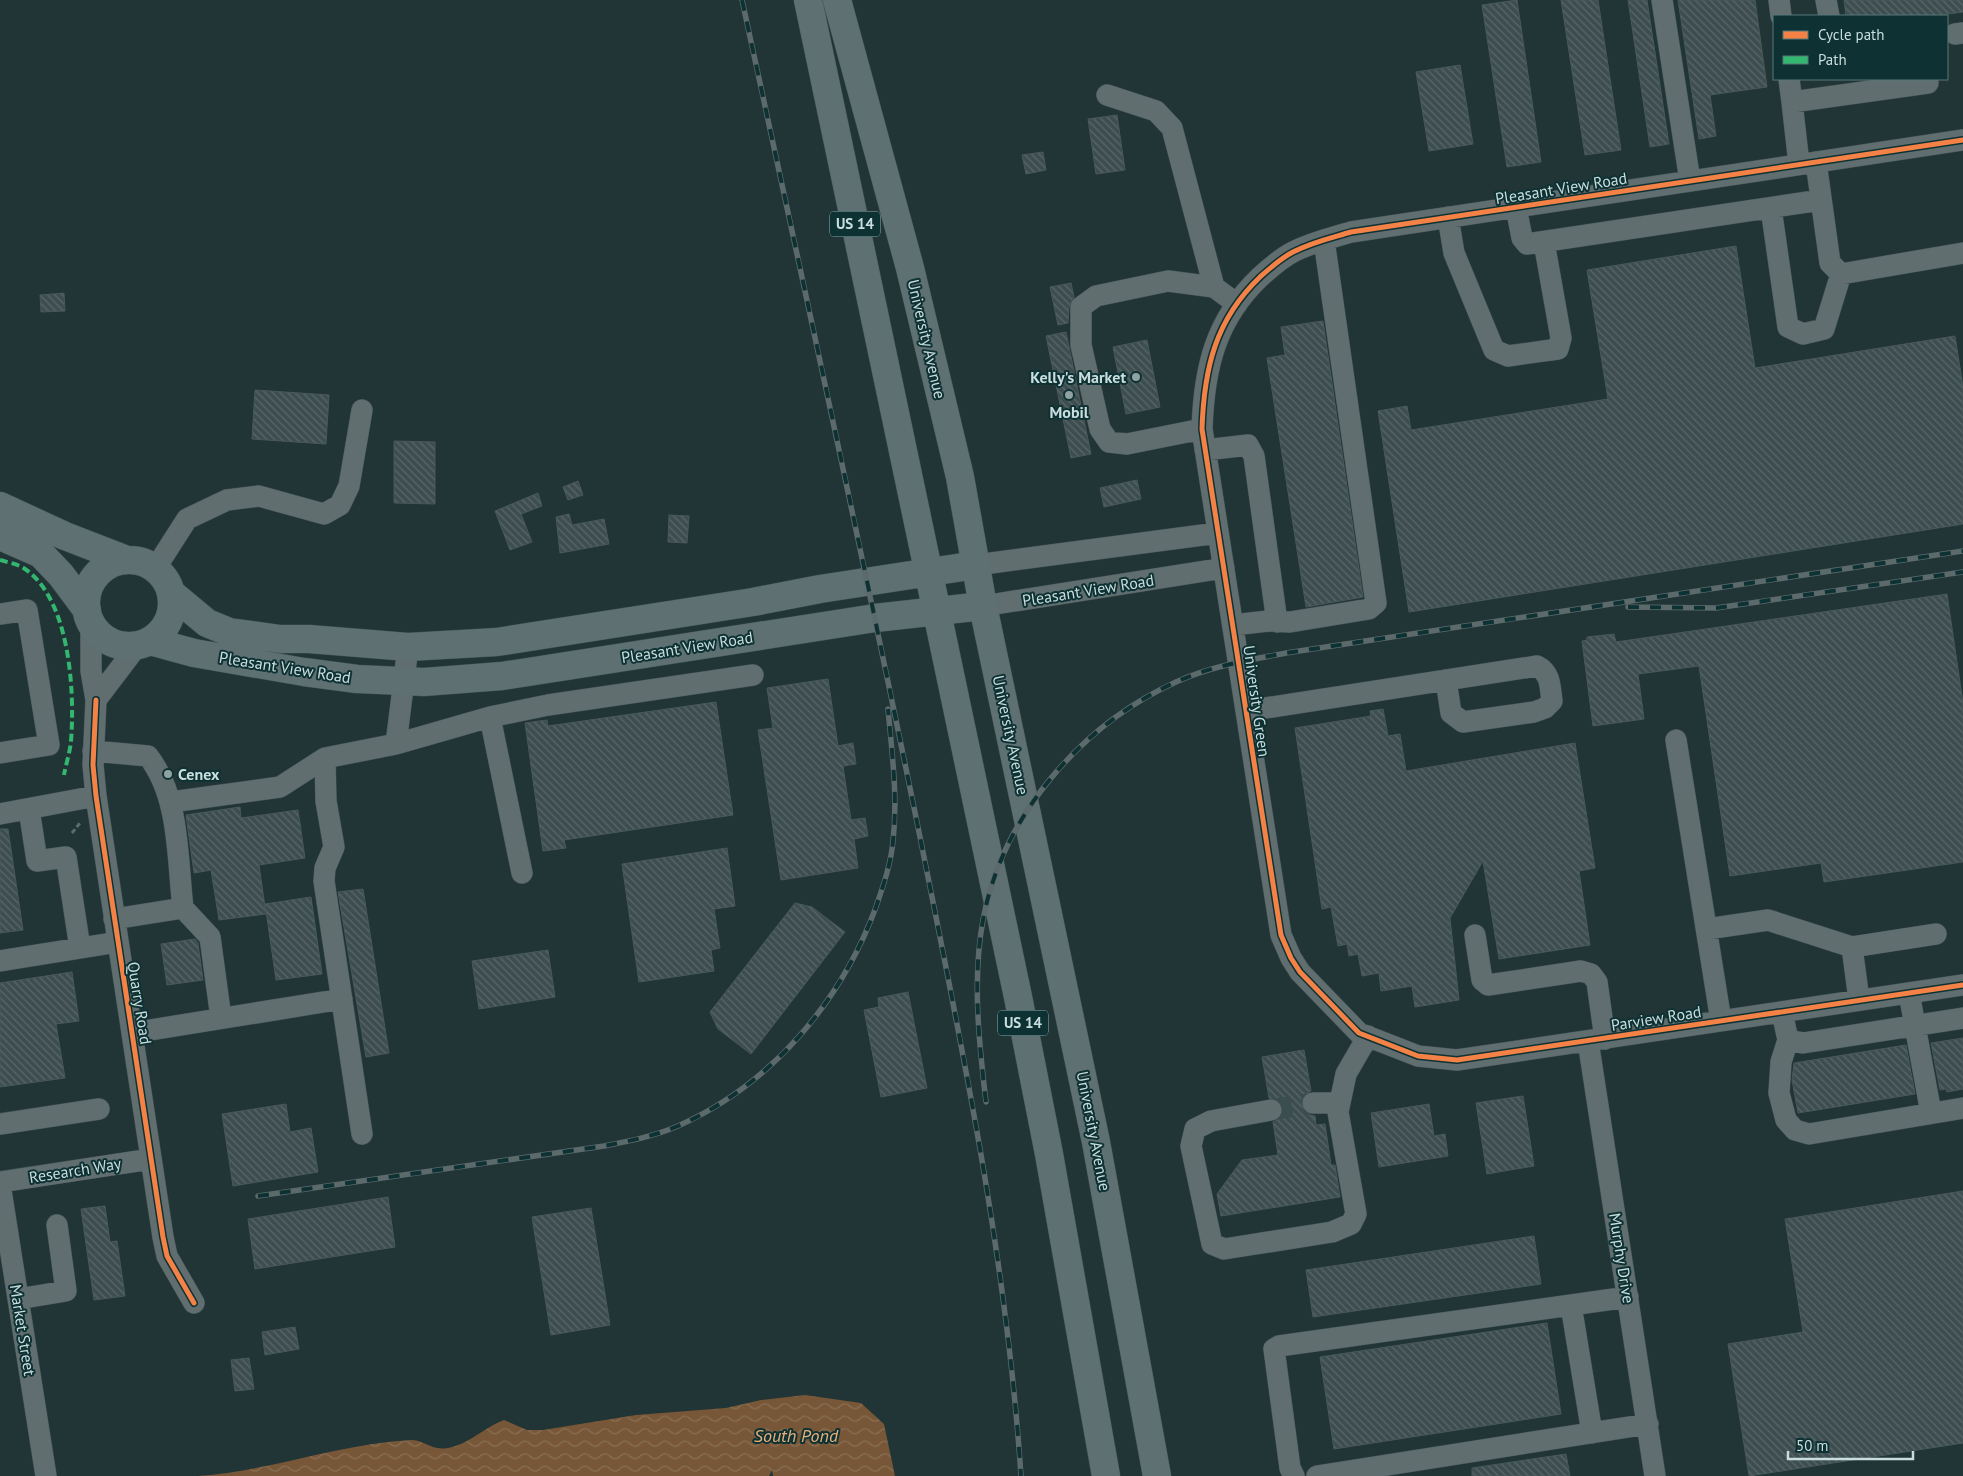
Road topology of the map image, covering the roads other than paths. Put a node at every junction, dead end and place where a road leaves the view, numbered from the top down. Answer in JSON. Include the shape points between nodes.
{"nodes":[{"id":1,"x":808,"y":0,"type":"edge"},
{"id":2,"x":837,"y":0,"type":"edge"},
{"id":3,"x":1662,"y":0,"type":"edge"},
{"id":4,"x":1779,"y":0,"type":"edge"},
{"id":5,"x":1826,"y":0,"type":"edge"},
{"id":6,"x":1781,"y":15,"type":"edge"},
{"id":7,"x":1829,"y":15,"type":"edge"},
{"id":8,"x":1789,"y":80,"type":"edge"},
{"id":9,"x":1928,"y":83,"type":"dead end"},
{"id":10,"x":1839,"y":88,"type":"edge"},
{"id":11,"x":1107,"y":95,"type":"dead end"},
{"id":12,"x":1792,"y":102,"type":"junction"},
{"id":13,"x":1963,"y":140,"type":"edge"},
{"id":14,"x":1808,"y":163,"type":"junction"},
{"id":15,"x":1690,"y":181,"type":"junction"},
{"id":16,"x":1821,"y":200,"type":"junction"},
{"id":17,"x":1516,"y":207,"type":"junction"},
{"id":18,"x":1771,"y":208,"type":"junction"},
{"id":19,"x":1448,"y":218,"type":"junction"},
{"id":20,"x":1324,"y":240,"type":"junction"},
{"id":21,"x":1544,"y":242,"type":"junction"},
{"id":22,"x":1963,"y":254,"type":"edge"},
{"id":23,"x":1841,"y":274,"type":"junction"},
{"id":24,"x":1214,"y":287,"type":"junction"},
{"id":25,"x":1237,"y":304,"type":"junction"},
{"id":26,"x":1214,"y":348,"type":"joint"},
{"id":27,"x":362,"y":410,"type":"dead end"},
{"id":28,"x":1202,"y":429,"type":"junction"},
{"id":29,"x":1205,"y":450,"type":"junction"},
{"id":30,"x":0,"y":506,"type":"edge"},
{"id":31,"x":1218,"y":533,"type":"junction"},
{"id":32,"x":0,"y":536,"type":"edge"},
{"id":33,"x":128,"y":560,"type":"junction"},
{"id":34,"x":976,"y":565,"type":"junction"},
{"id":35,"x":1224,"y":568,"type":"junction"},
{"id":36,"x":155,"y":569,"type":"junction"},
{"id":37,"x":927,"y":573,"type":"junction"},
{"id":38,"x":171,"y":593,"type":"junction"},
{"id":39,"x":983,"y":606,"type":"junction"},
{"id":40,"x":935,"y":611,"type":"junction"},
{"id":41,"x":0,"y":614,"type":"edge"},
{"id":42,"x":89,"y":616,"type":"junction"},
{"id":43,"x":1278,"y":622,"type":"junction"},
{"id":44,"x":1233,"y":625,"type":"junction"},
{"id":45,"x":144,"y":643,"type":"junction"},
{"id":46,"x":408,"y":646,"type":"junction"},
{"id":47,"x":753,"y":674,"type":"dead end"},
{"id":48,"x":1446,"y":680,"type":"junction"},
{"id":49,"x":404,"y":681,"type":"junction"},
{"id":50,"x":96,"y":700,"type":"junction"},
{"id":51,"x":1246,"y":711,"type":"junction"},
{"id":52,"x":490,"y":717,"type":"junction"},
{"id":53,"x":1676,"y":740,"type":"dead end"},
{"id":54,"x":396,"y":744,"type":"junction"},
{"id":55,"x":93,"y":751,"type":"junction"},
{"id":56,"x":0,"y":753,"type":"edge"},
{"id":57,"x":325,"y":758,"type":"junction"},
{"id":58,"x":96,"y":796,"type":"junction"},
{"id":59,"x":171,"y":802,"type":"junction"},
{"id":60,"x":29,"y":809,"type":"junction"},
{"id":61,"x":0,"y":814,"type":"edge"},
{"id":62,"x":522,"y":873,"type":"dead end"},
{"id":63,"x":183,"y":908,"type":"junction"},
{"id":64,"x":114,"y":918,"type":"junction"},
{"id":65,"x":1706,"y":930,"type":"junction"},
{"id":66,"x":1936,"y":934,"type":"dead end"},
{"id":67,"x":1475,"y":935,"type":"dead end"},
{"id":68,"x":118,"y":942,"type":"junction"},
{"id":69,"x":1852,"y":947,"type":"junction"},
{"id":70,"x":80,"y":948,"type":"junction"},
{"id":71,"x":0,"y":961,"type":"edge"},
{"id":72,"x":1963,"y":985,"type":"edge"},
{"id":73,"x":1909,"y":993,"type":"junction"},
{"id":74,"x":342,"y":999,"type":"junction"},
{"id":75,"x":1859,"y":1000,"type":"junction"},
{"id":76,"x":1782,"y":1012,"type":"junction"},
{"id":77,"x":221,"y":1018,"type":"junction"},
{"id":78,"x":1963,"y":1018,"type":"edge"},
{"id":79,"x":1721,"y":1021,"type":"junction"},
{"id":80,"x":1915,"y":1025,"type":"junction"},
{"id":81,"x":132,"y":1033,"type":"junction"},
{"id":82,"x":1363,"y":1034,"type":"junction"},
{"id":83,"x":1596,"y":1040,"type":"junction"},
{"id":84,"x":1788,"y":1040,"type":"junction"},
{"id":85,"x":1313,"y":1103,"type":"tunnel mouth"},
{"id":86,"x":1339,"y":1103,"type":"junction"},
{"id":87,"x":1963,"y":1108,"type":"edge"},
{"id":88,"x":99,"y":1109,"type":"dead end"},
{"id":89,"x":1270,"y":1110,"type":"tunnel mouth"},
{"id":90,"x":1931,"y":1113,"type":"junction"},
{"id":91,"x":0,"y":1124,"type":"edge"},
{"id":92,"x":362,"y":1134,"type":"dead end"},
{"id":93,"x":151,"y":1159,"type":"junction"},
{"id":94,"x":0,"y":1183,"type":"edge"},
{"id":95,"x":57,"y":1225,"type":"dead end"},
{"id":96,"x":1628,"y":1297,"type":"junction"},
{"id":97,"x":18,"y":1299,"type":"junction"},
{"id":98,"x":194,"y":1303,"type":"dead end"},
{"id":99,"x":1571,"y":1305,"type":"junction"},
{"id":100,"x":1648,"y":1424,"type":"junction"},
{"id":101,"x":1592,"y":1433,"type":"junction"},
{"id":102,"x":45,"y":1472,"type":"edge"},
{"id":103,"x":1106,"y":1476,"type":"edge"},
{"id":104,"x":1157,"y":1476,"type":"edge"},
{"id":105,"x":1294,"y":1476,"type":"edge"},
{"id":106,"x":1317,"y":1476,"type":"edge"},
{"id":107,"x":1655,"y":1476,"type":"edge"}],
"edges":[{"from":1,"to":37,"type":"main road","number":"US 14"},
{"from":2,"to":34,"type":"main road","name":"University Avenue","number":"US 14","via":[[910,268],[960,477]]},
{"from":3,"to":15,"type":"street"},
{"from":4,"to":6,"type":"street"},
{"from":5,"to":7,"type":"street"},
{"from":8,"to":12,"type":"street"},
{"from":9,"to":10,"type":"street"},
{"from":10,"to":12,"type":"street"},
{"from":11,"to":24,"type":"street","via":[[1156,111],[1172,128]]},
{"from":12,"to":14,"type":"street"},
{"from":13,"to":14,"type":"street","name":"Pleasant View Road"},
{"from":14,"to":15,"type":"street","name":"Pleasant View Road"},
{"from":14,"to":16,"type":"street"},
{"from":15,"to":17,"type":"street","name":"Pleasant View Road"},
{"from":16,"to":18,"type":"street"},
{"from":16,"to":23,"type":"street","via":[[1830,263]]},
{"from":17,"to":19,"type":"street","name":"Pleasant View Road"},
{"from":17,"to":21,"type":"street","via":[[1522,238],[1527,244]]},
{"from":18,"to":21,"type":"street"},
{"from":18,"to":23,"type":"street","via":[[1788,327],[1803,334],[1824,329]]},
{"from":19,"to":20,"type":"street","name":"Pleasant View Road","via":[[1350,232]]},
{"from":19,"to":21,"type":"street","via":[[1454,253],[1494,350],[1508,356],[1558,349],[1562,338]]},
{"from":20,"to":25,"type":"street","name":"Pleasant View Road","via":[[1292,252],[1273,265]]},
{"from":20,"to":43,"type":"street","via":[[1376,603],[1369,609]]},
{"from":22,"to":23,"type":"street"},
{"from":24,"to":25,"type":"street"},
{"from":24,"to":28,"type":"street","via":[[1168,281],[1096,296],[1081,307],[1080,313],[1081,345],[1100,429],[1109,442],[1127,444]]},
{"from":25,"to":26,"type":"street","name":"Pleasant View Road","via":[[1223,324]]},
{"from":26,"to":28,"type":"street","name":"University Green","via":[[1203,389]]},
{"from":27,"to":36,"type":"street","via":[[349,486],[340,505],[324,514],[259,496],[227,500],[187,519]]},
{"from":28,"to":29,"type":"street","name":"University Green"},
{"from":29,"to":31,"type":"street","name":"University Green"},
{"from":29,"to":43,"type":"street","via":[[1248,445],[1254,456]]},
{"from":30,"to":33,"type":"main road"},
{"from":31,"to":34,"type":"street","name":"Pleasant View Road"},
{"from":31,"to":35,"type":"street","name":"University Green"},
{"from":32,"to":42,"type":"main road","via":[[41,554],[61,575]]},
{"from":33,"to":36,"type":"main road","via":[[142,562]]},
{"from":33,"to":42,"type":"main road","via":[[113,563],[91,582],[86,596]]},
{"from":34,"to":37,"type":"main road","name":"Pleasant View Road"},
{"from":34,"to":39,"type":"main road","name":"University Avenue","number":"US 14"},
{"from":35,"to":39,"type":"street","name":"Pleasant View Road"},
{"from":35,"to":44,"type":"street","name":"University Green"},
{"from":36,"to":38,"type":"main road"},
{"from":37,"to":40,"type":"main road","number":"US 14"},
{"from":37,"to":46,"type":"main road","name":"Pleasant View Road","via":[[496,642]]},
{"from":38,"to":45,"type":"main road","via":[[172,608],[168,621],[161,632]]},
{"from":38,"to":46,"type":"main road","name":"Pleasant View Road","via":[[207,623],[229,632],[280,639]]},
{"from":39,"to":40,"type":"main road","name":"Pleasant View Road"},
{"from":39,"to":104,"type":"main road","name":"University Avenue","number":"US 14","via":[[1096,1142]]},
{"from":40,"to":49,"type":"main road","name":"Pleasant View Road","via":[[502,676]]},
{"from":40,"to":103,"type":"main road","number":"US 14","via":[[1050,1154]]},
{"from":41,"to":56,"type":"street","via":[[26,610],[49,745]]},
{"from":42,"to":45,"type":"main road","via":[[99,634],[110,642],[123,646]]},
{"from":42,"to":50,"type":"street","name":"Quarry Road","via":[[91,671]]},
{"from":43,"to":44,"type":"street"},
{"from":44,"to":51,"type":"street","name":"University Green"},
{"from":45,"to":49,"type":"main road","name":"Pleasant View Road","via":[[304,672]]},
{"from":45,"to":50,"type":"street"},
{"from":46,"to":49,"type":"street"},
{"from":47,"to":52,"type":"street"},
{"from":48,"to":48,"type":"street","via":[[1537,666],[1548,676],[1552,701],[1534,712],[1463,722],[1452,713]]},
{"from":48,"to":51,"type":"street"},
{"from":49,"to":54,"type":"street"},
{"from":50,"to":55,"type":"street","name":"Quarry Road"},
{"from":51,"to":82,"type":"street","name":"University Green","via":[[1281,934],[1290,958],[1300,972]]},
{"from":52,"to":54,"type":"street"},
{"from":52,"to":62,"type":"street"},
{"from":53,"to":65,"type":"street"},
{"from":54,"to":57,"type":"street"},
{"from":55,"to":58,"type":"street","name":"Quarry Road"},
{"from":55,"to":59,"type":"street","via":[[148,756],[159,769]]},
{"from":57,"to":59,"type":"street","via":[[280,787]]},
{"from":57,"to":74,"type":"street","via":[[326,801],[334,847],[325,868],[324,881]]},
{"from":58,"to":60,"type":"street"},
{"from":58,"to":64,"type":"street","name":"Quarry Road"},
{"from":59,"to":63,"type":"street"},
{"from":60,"to":61,"type":"street"},
{"from":60,"to":70,"type":"street","via":[[37,861],[66,857]]},
{"from":63,"to":64,"type":"street"},
{"from":63,"to":77,"type":"street","via":[[210,937]]},
{"from":64,"to":68,"type":"street","name":"Quarry Road"},
{"from":65,"to":69,"type":"street","via":[[1768,920]]},
{"from":65,"to":79,"type":"street"},
{"from":66,"to":69,"type":"street"},
{"from":67,"to":83,"type":"street","name":"Murphy Drive","via":[[1482,980],[1488,985],[1581,971],[1591,974],[1597,982]]},
{"from":68,"to":70,"type":"street"},
{"from":68,"to":81,"type":"street","name":"Quarry Road"},
{"from":69,"to":75,"type":"street"},
{"from":70,"to":71,"type":"street"},
{"from":72,"to":73,"type":"street","name":"Parview Road"},
{"from":73,"to":75,"type":"street","name":"Parview Road"},
{"from":73,"to":80,"type":"street"},
{"from":74,"to":77,"type":"street"},
{"from":74,"to":92,"type":"street"},
{"from":75,"to":76,"type":"street","name":"Parview Road"},
{"from":76,"to":79,"type":"street","name":"Parview Road"},
{"from":76,"to":84,"type":"street"},
{"from":77,"to":81,"type":"street"},
{"from":78,"to":80,"type":"street"},
{"from":79,"to":83,"type":"street","name":"Parview Road"},
{"from":80,"to":84,"type":"street","via":[[1803,1043]]},
{"from":80,"to":90,"type":"street"},
{"from":81,"to":93,"type":"street","name":"Quarry Road"},
{"from":82,"to":83,"type":"street","name":"Parview Road","via":[[1418,1056],[1457,1060]]},
{"from":82,"to":86,"type":"street","via":[[1346,1074]]},
{"from":83,"to":96,"type":"street","name":"Murphy Drive"},
{"from":84,"to":90,"type":"street","via":[[1780,1062],[1779,1093],[1786,1120],[1795,1130],[1809,1134]]},
{"from":85,"to":86,"type":"street"},
{"from":86,"to":89,"type":"street","via":[[1356,1214],[1351,1224],[1332,1232],[1224,1249],[1212,1244],[1190,1146],[1195,1129],[1211,1121]]},
{"from":87,"to":90,"type":"street"},
{"from":88,"to":91,"type":"street"},
{"from":93,"to":94,"type":"street","name":"Research Way"},
{"from":93,"to":98,"type":"street","name":"Quarry Road","via":[[168,1256]]},
{"from":94,"to":97,"type":"street","name":"Market Street"},
{"from":95,"to":97,"type":"street","via":[[66,1291]]},
{"from":96,"to":99,"type":"street"},
{"from":96,"to":100,"type":"street","name":"Murphy Drive"},
{"from":97,"to":102,"type":"street","name":"Market Street"},
{"from":99,"to":101,"type":"street"},
{"from":99,"to":105,"type":"street","via":[[1274,1349],[1290,1468]]},
{"from":100,"to":101,"type":"street"},
{"from":100,"to":107,"type":"street","name":"Murphy Drive"},
{"from":101,"to":106,"type":"street"}]}
